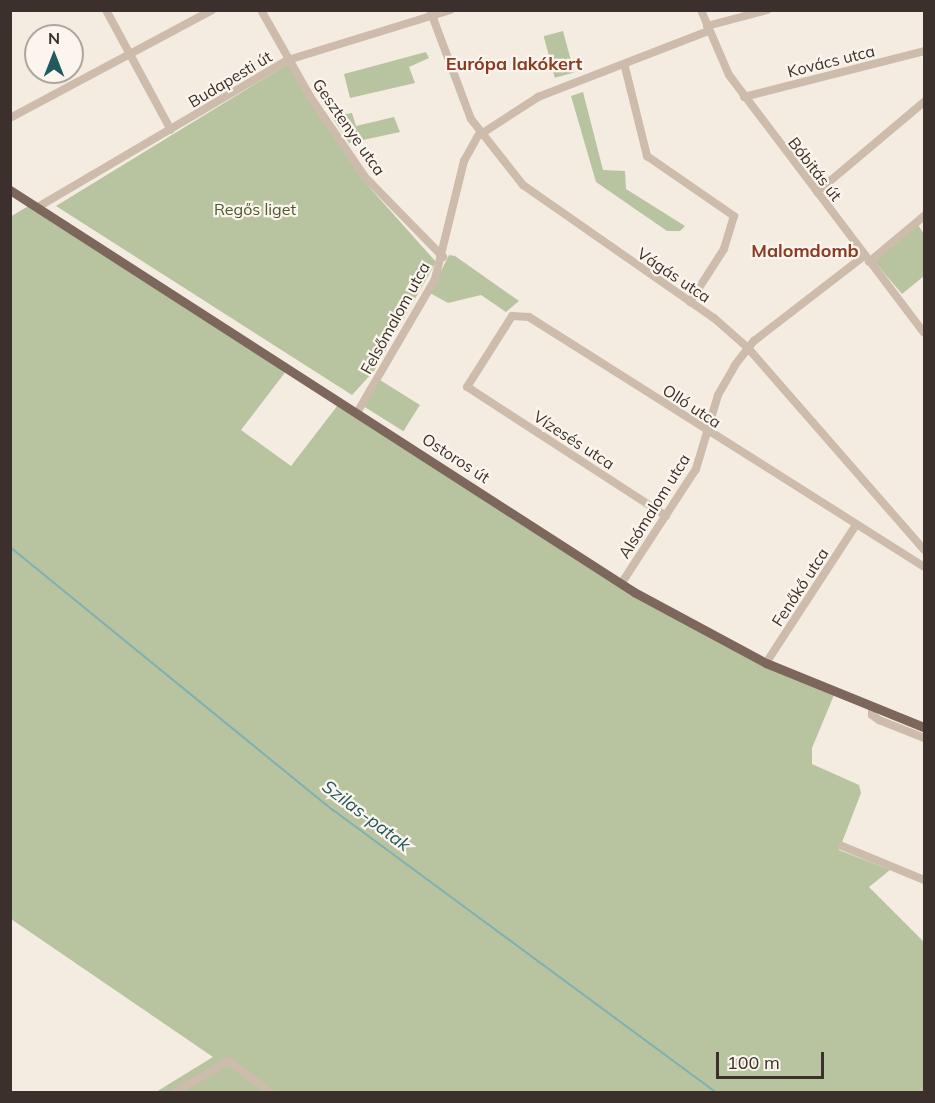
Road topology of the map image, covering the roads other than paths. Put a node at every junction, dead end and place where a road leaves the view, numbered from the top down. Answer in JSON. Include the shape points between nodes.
{"nodes":[{"id":1,"x":106,"y":10,"type":"edge"},
{"id":2,"x":212,"y":10,"type":"edge"},
{"id":3,"x":261,"y":10,"type":"edge"},
{"id":4,"x":451,"y":10,"type":"edge"},
{"id":5,"x":701,"y":10,"type":"edge"},
{"id":6,"x":767,"y":10,"type":"edge"},
{"id":7,"x":431,"y":13,"type":"edge"},
{"id":8,"x":708,"y":28,"type":"junction"},
{"id":9,"x":924,"y":51,"type":"edge"},
{"id":10,"x":130,"y":54,"type":"junction"},
{"id":11,"x":288,"y":60,"type":"junction"},
{"id":12,"x":625,"y":67,"type":"junction"},
{"id":13,"x":744,"y":97,"type":"junction"},
{"id":14,"x":924,"y":102,"type":"edge"},
{"id":15,"x":10,"y":118,"type":"edge"},
{"id":16,"x":171,"y":130,"type":"junction"},
{"id":17,"x":483,"y":135,"type":"junction"},
{"id":18,"x":10,"y":190,"type":"edge"},
{"id":19,"x":817,"y":192,"type":"junction"},
{"id":20,"x":38,"y":207,"type":"junction"},
{"id":21,"x":924,"y":216,"type":"edge"},
{"id":22,"x":442,"y":257,"type":"junction"},
{"id":23,"x":867,"y":259,"type":"junction"},
{"id":24,"x":690,"y":302,"type":"junction"},
{"id":25,"x":513,"y":316,"type":"joint"},
{"id":26,"x":924,"y":333,"type":"edge"},
{"id":27,"x":748,"y":348,"type":"junction"},
{"id":28,"x":358,"y":411,"type":"junction"},
{"id":29,"x":708,"y":432,"type":"junction"},
{"id":30,"x":666,"y":516,"type":"junction"},
{"id":31,"x":856,"y":525,"type":"junction"},
{"id":32,"x":924,"y":553,"type":"edge"},
{"id":33,"x":922,"y":565,"type":"edge"},
{"id":34,"x":621,"y":584,"type":"junction"},
{"id":35,"x":766,"y":663,"type":"junction"},
{"id":36,"x":872,"y":706,"type":"junction"},
{"id":37,"x":924,"y":718,"type":"edge"},
{"id":38,"x":913,"y":722,"type":"junction"},
{"id":39,"x":924,"y":727,"type":"edge"},
{"id":40,"x":924,"y":738,"type":"edge"},
{"id":41,"x":842,"y":846,"type":"dead end"},
{"id":42,"x":924,"y":880,"type":"edge"},
{"id":43,"x":176,"y":1092,"type":"edge"},
{"id":44,"x":270,"y":1092,"type":"edge"}],
"edges":[{"from":1,"to":10,"type":"street"},
{"from":2,"to":10,"type":"street"},
{"from":3,"to":11,"type":"street","name":"Gesztenye utca"},
{"from":4,"to":7,"type":"street","name":"Budapesti út"},
{"from":5,"to":8,"type":"street","name":"Bóbitás út"},
{"from":6,"to":8,"type":"street","name":"Felsőmalom utca"},
{"from":7,"to":11,"type":"street","name":"Budapesti út"},
{"from":7,"to":17,"type":"street","name":"Vágás utca","via":[[459,93]]},
{"from":8,"to":12,"type":"street","name":"Felsőmalom utca"},
{"from":8,"to":13,"type":"street","name":"Bóbitás út"},
{"from":9,"to":13,"type":"street","name":"Kovács utca"},
{"from":10,"to":15,"type":"street"},
{"from":10,"to":16,"type":"street"},
{"from":11,"to":16,"type":"street","name":"Budapesti út"},
{"from":11,"to":22,"type":"street","name":"Gesztenye utca","via":[[365,177]]},
{"from":12,"to":17,"type":"street","name":"Felsőmalom utca","via":[[538,97]]},
{"from":12,"to":24,"type":"street","via":[[647,156],[734,216],[724,249]]},
{"from":13,"to":19,"type":"street","name":"Bóbitás út"},
{"from":14,"to":19,"type":"street"},
{"from":16,"to":20,"type":"street","name":"Budapesti út"},
{"from":17,"to":22,"type":"street","name":"Felsőmalom utca","via":[[464,161]]},
{"from":17,"to":24,"type":"street","name":"Vágás utca","via":[[523,185],[550,208]]},
{"from":18,"to":20,"type":"main road","name":"Ostoros út"},
{"from":19,"to":23,"type":"street","name":"Bóbitás út"},
{"from":20,"to":28,"type":"main road","name":"Ostoros út"},
{"from":21,"to":23,"type":"street","name":"Alsómalom utca"},
{"from":22,"to":28,"type":"street","name":"Felsőmalom utca","via":[[427,295]]},
{"from":23,"to":26,"type":"street","name":"Bóbitás út"},
{"from":23,"to":27,"type":"street","name":"Alsómalom utca"},
{"from":24,"to":27,"type":"street","name":"Vágás utca"},
{"from":25,"to":29,"type":"street","name":"Olló utca","via":[[529,317]]},
{"from":25,"to":30,"type":"street","name":"Vízesés utca","via":[[467,387]]},
{"from":27,"to":29,"type":"street","name":"Alsómalom utca","via":[[718,395]]},
{"from":27,"to":32,"type":"street","name":"Vágás utca"},
{"from":28,"to":34,"type":"main road","name":"Ostoros út"},
{"from":29,"to":30,"type":"street","name":"Alsómalom utca","via":[[696,469]]},
{"from":29,"to":31,"type":"street","name":"Olló utca"},
{"from":30,"to":34,"type":"street","name":"Alsómalom utca"},
{"from":31,"to":33,"type":"street","name":"Vágás utca"},
{"from":31,"to":35,"type":"street","name":"Fenőkő utca"},
{"from":32,"to":33,"type":"street","name":"Vágás utca"},
{"from":34,"to":35,"type":"main road","name":"Ostoros út"},
{"from":35,"to":36,"type":"main road","name":"Ostoros út"},
{"from":36,"to":38,"type":"main road","name":"Ostoros út"},
{"from":36,"to":40,"type":"street","name":"Ostoros út","via":[[872,715],[879,720]]},
{"from":37,"to":38,"type":"street"},
{"from":38,"to":39,"type":"main road","name":"Ostoros út"},
{"from":41,"to":42,"type":"street"},
{"from":43,"to":44,"type":"street","via":[[228,1060]]}]}
